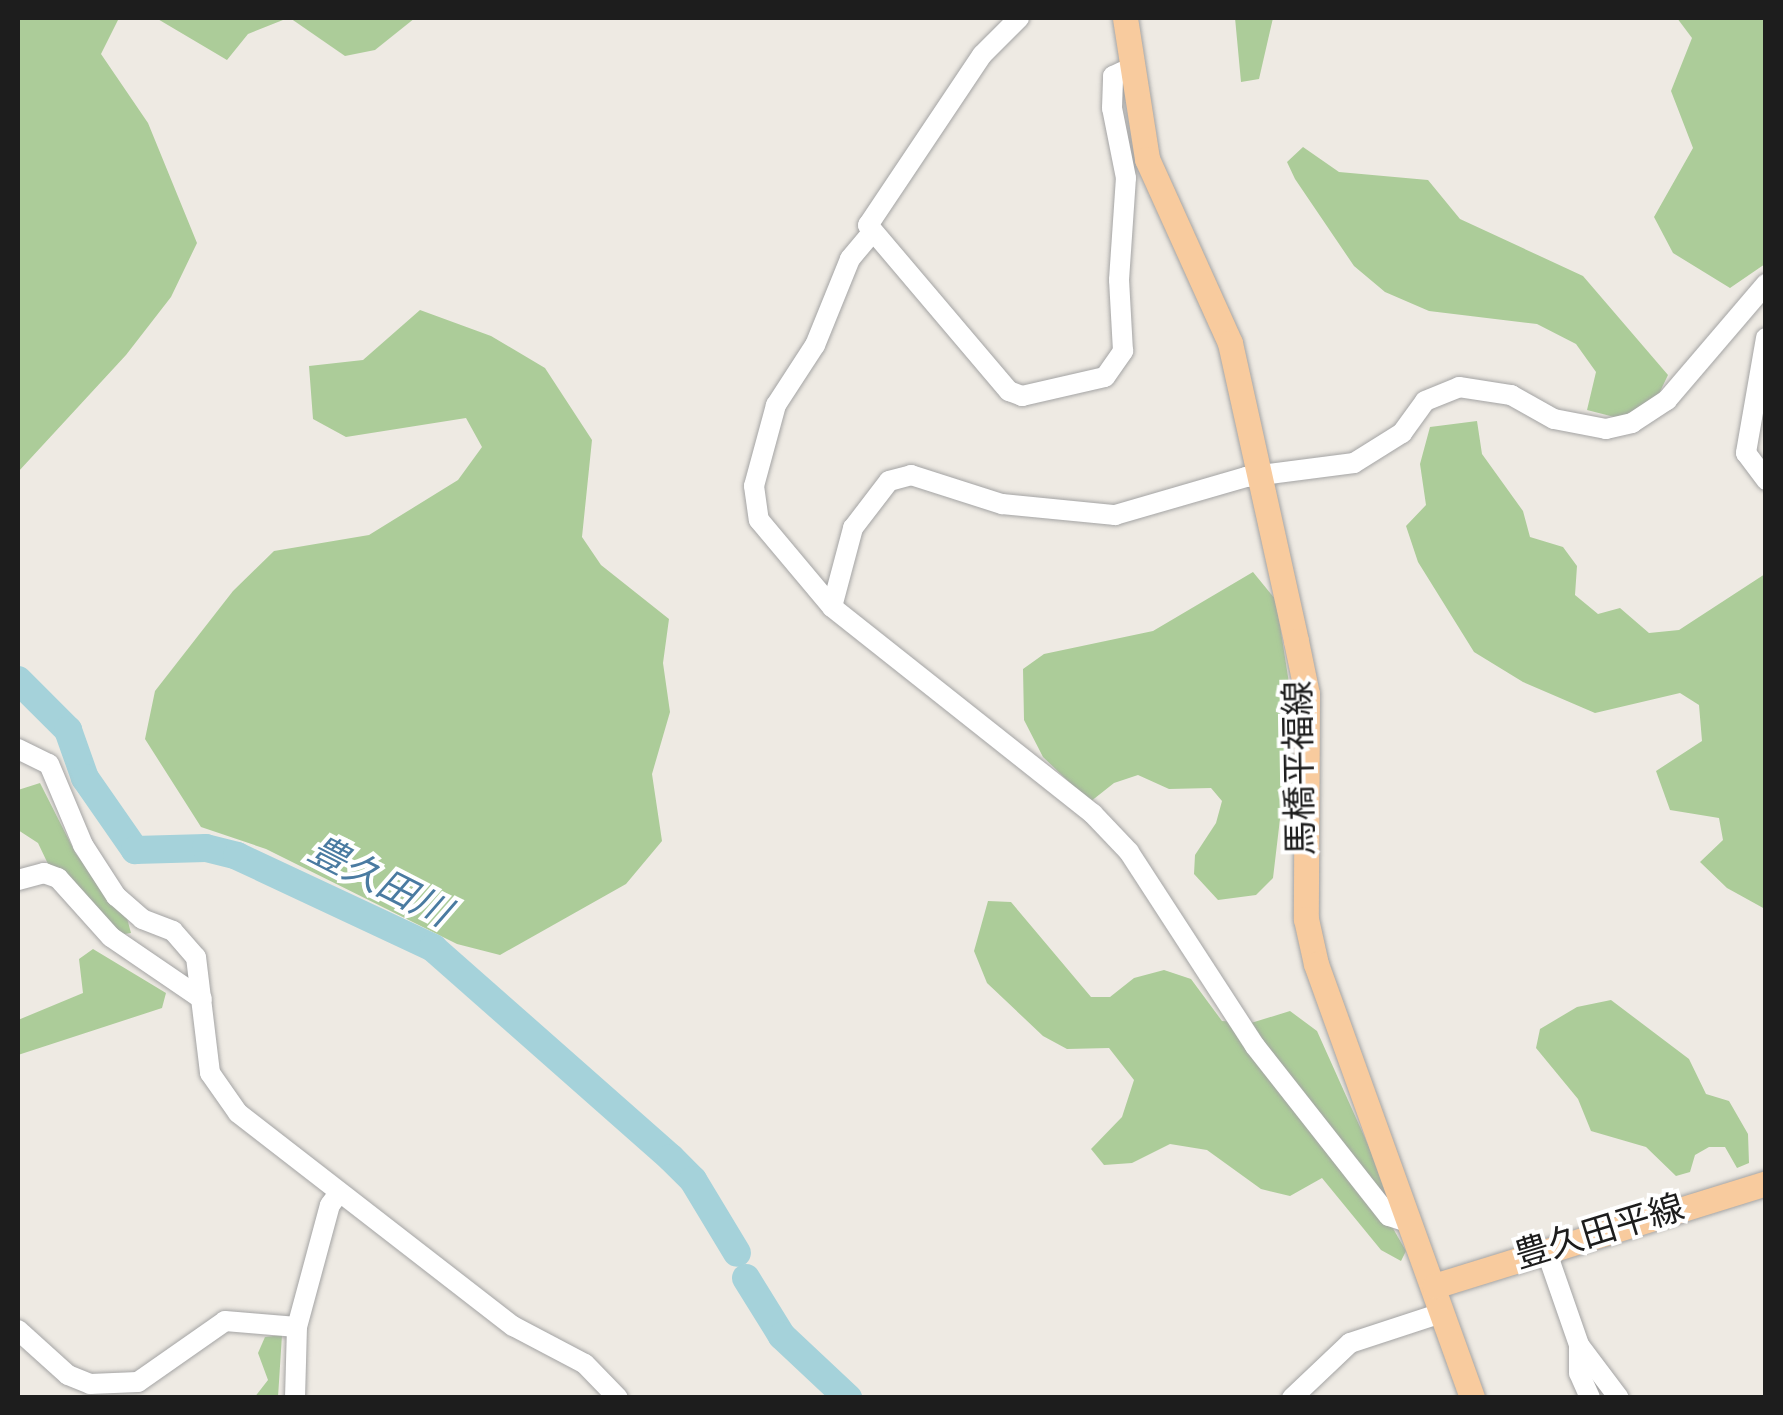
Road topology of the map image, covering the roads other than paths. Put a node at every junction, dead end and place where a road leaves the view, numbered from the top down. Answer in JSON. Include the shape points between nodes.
{"nodes":[{"id":1,"x":1019,"y":18,"type":"edge"},
{"id":2,"x":1125,"y":18,"type":"edge"},
{"id":3,"x":1130,"y":68,"type":"junction"},
{"id":4,"x":870,"y":235,"type":"junction"},
{"id":5,"x":1764,"y":291,"type":"edge"},
{"id":6,"x":1766,"y":338,"type":"edge"},
{"id":7,"x":1261,"y":474,"type":"junction"},
{"id":8,"x":1766,"y":480,"type":"edge"},
{"id":9,"x":832,"y":607,"type":"junction"},
{"id":10,"x":18,"y":749,"type":"edge"},
{"id":11,"x":18,"y":880,"type":"edge"},
{"id":12,"x":202,"y":999,"type":"junction"},
{"id":13,"x":1766,"y":1183,"type":"edge"},
{"id":14,"x":339,"y":1194,"type":"junction"},
{"id":15,"x":1410,"y":1223,"type":"junction"},
{"id":16,"x":1546,"y":1250,"type":"junction"},
{"id":17,"x":1434,"y":1286,"type":"junction"},
{"id":18,"x":1442,"y":1313,"type":"junction"},
{"id":19,"x":297,"y":1326,"type":"junction"},
{"id":20,"x":18,"y":1330,"type":"edge"},
{"id":21,"x":1579,"y":1344,"type":"junction"},
{"id":22,"x":295,"y":1398,"type":"edge"},
{"id":23,"x":618,"y":1398,"type":"edge"},
{"id":24,"x":1292,"y":1398,"type":"edge"},
{"id":25,"x":1472,"y":1398,"type":"edge"},
{"id":26,"x":1590,"y":1398,"type":"edge"},
{"id":27,"x":1618,"y":1398,"type":"edge"}],
"edges":[{"from":1,"to":4,"type":"street","via":[[982,55],[876,208]]},
{"from":2,"to":3,"type":"main road","name":"馬橋平福線"},
{"from":3,"to":4,"type":"street","via":[[1114,76],[1112,108],[1126,178],[1119,280],[1123,351],[1105,377],[1040,396],[1009,390]]},
{"from":3,"to":7,"type":"main road","name":"馬橋平福線","via":[[1147,158],[1220,317]]},
{"from":4,"to":9,"type":"street","via":[[850,259],[797,380],[776,405],[752,502],[778,548]]},
{"from":5,"to":7,"type":"street","via":[[1666,400],[1632,423],[1580,427],[1511,396],[1459,386],[1425,400],[1402,433],[1373,455]]},
{"from":6,"to":8,"type":"street","via":[[1746,453]]},
{"from":7,"to":9,"type":"street","via":[[1115,515],[1002,504],[912,475],[890,481],[852,528]]},
{"from":7,"to":15,"type":"main road","name":"馬橋平福線","via":[[1306,694],[1306,919],[1337,1030]]},
{"from":9,"to":15,"type":"street","via":[[1094,814],[1128,852],[1255,1046],[1389,1216]]},
{"from":10,"to":12,"type":"street","via":[[49,764],[94,865],[126,908],[184,940],[196,957]]},
{"from":11,"to":12,"type":"street","via":[[44,873],[58,878],[111,937]]},
{"from":12,"to":14,"type":"street","via":[[203,1043],[221,1095]]},
{"from":13,"to":16,"type":"main road","name":"豊久田平線"},
{"from":14,"to":19,"type":"street","via":[[330,1205]]},
{"from":14,"to":23,"type":"street","via":[[513,1326],[585,1364]]},
{"from":15,"to":17,"type":"main road","name":"馬橋平福線"},
{"from":16,"to":17,"type":"main road","name":"豊久田平線"},
{"from":16,"to":21,"type":"street"},
{"from":17,"to":18,"type":"main road","name":"馬橋平福線"},
{"from":18,"to":24,"type":"street","via":[[1350,1343]]},
{"from":18,"to":25,"type":"main road","name":"馬橋平福線"},
{"from":19,"to":20,"type":"street","via":[[224,1321],[138,1382],[90,1384],[68,1375]]},
{"from":19,"to":22,"type":"street"},
{"from":21,"to":26,"type":"street"},
{"from":21,"to":27,"type":"street"}]}
